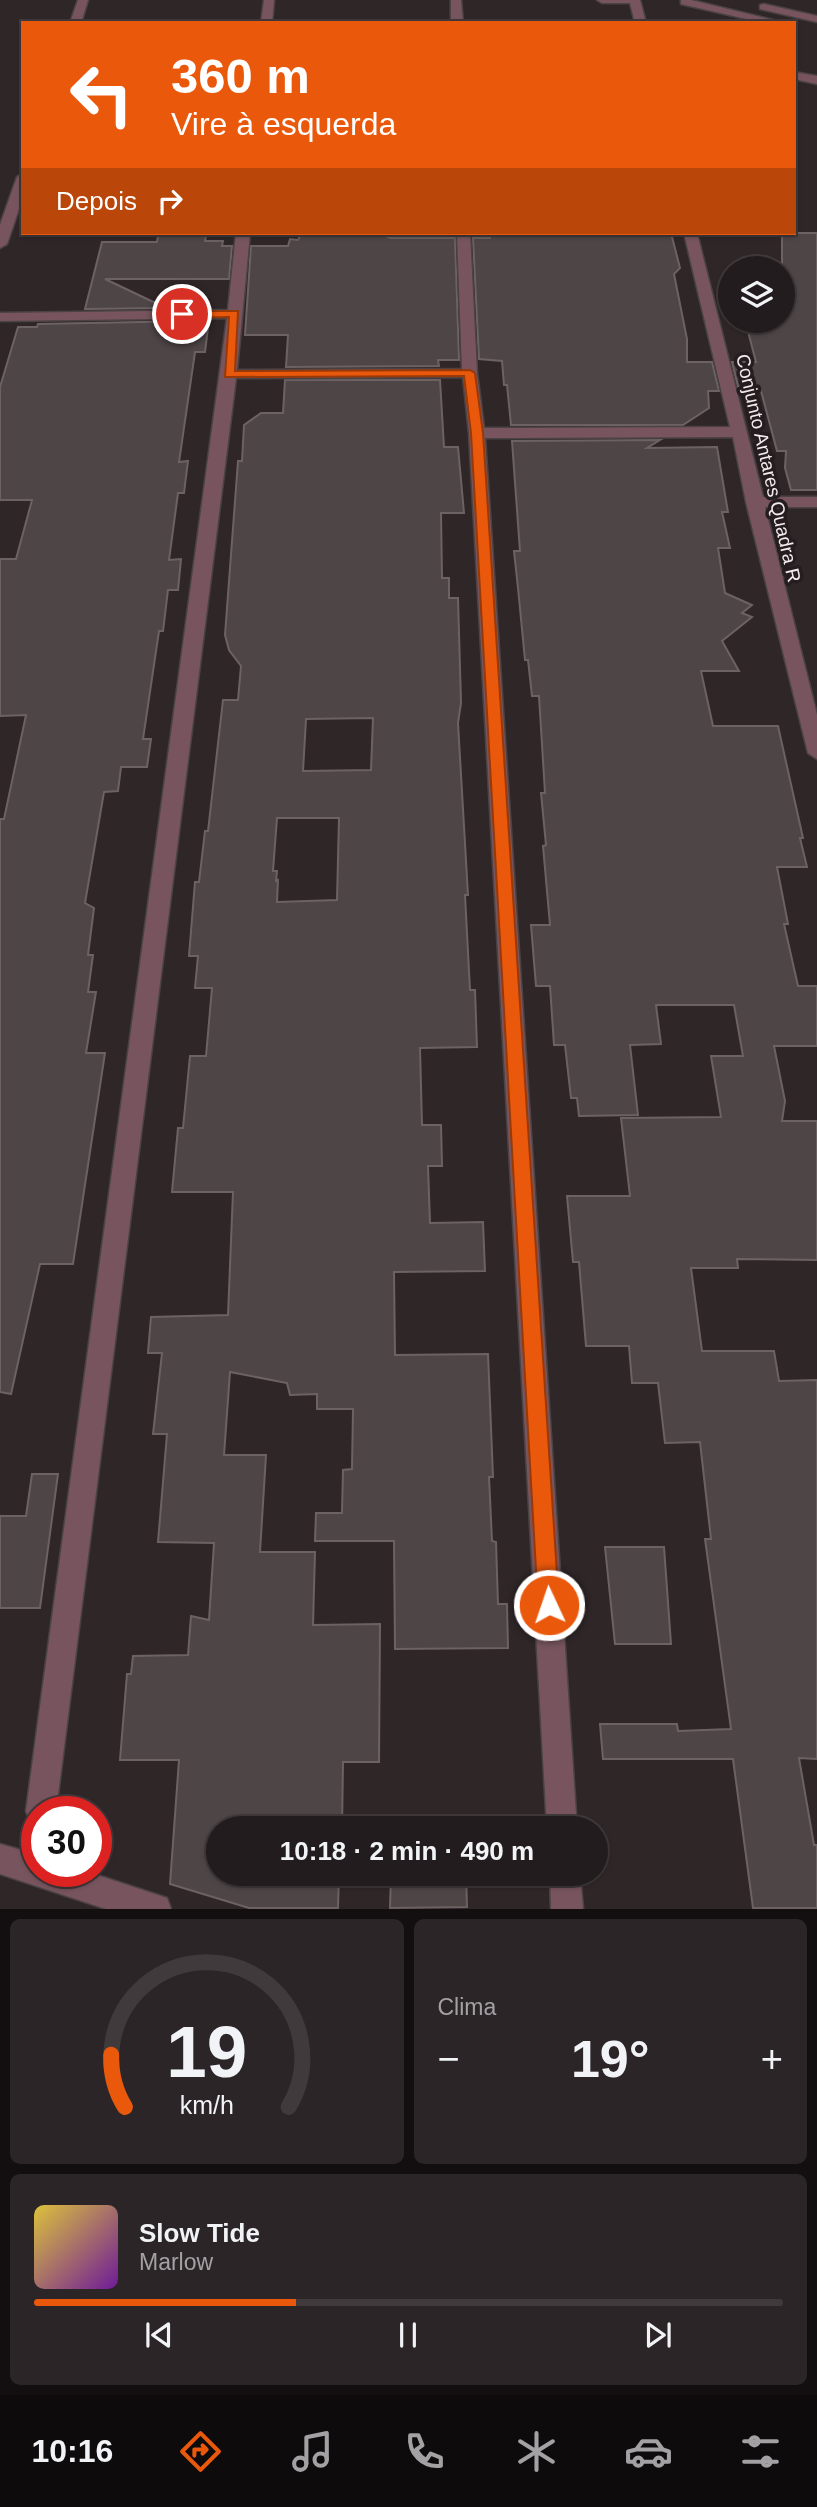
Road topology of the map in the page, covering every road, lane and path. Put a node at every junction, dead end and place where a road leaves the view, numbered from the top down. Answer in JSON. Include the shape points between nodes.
{"nodes":[{"id":1,"x":83,"y":0,"type":"edge"},
{"id":2,"x":269,"y":0,"type":"edge"},
{"id":3,"x":456,"y":0,"type":"edge"},
{"id":4,"x":602,"y":0,"type":"edge"},
{"id":5,"x":634,"y":0,"type":"edge"},
{"id":6,"x":732,"y":0,"type":"edge"},
{"id":7,"x":685,"y":2,"type":"dead end"},
{"id":8,"x":775,"y":10,"type":"junction"},
{"id":9,"x":761,"y":18,"type":"junction"},
{"id":10,"x":817,"y":19,"type":"edge"},
{"id":11,"x":76,"y":21,"type":"edge"},
{"id":12,"x":266,"y":21,"type":"edge"},
{"id":13,"x":457,"y":21,"type":"edge"},
{"id":14,"x":640,"y":21,"type":"edge"},
{"id":15,"x":772,"y":21,"type":"edge"},
{"id":16,"x":796,"y":21,"type":"edge"},
{"id":17,"x":817,"y":31,"type":"edge"},
{"id":18,"x":796,"y":68,"type":"edge"},
{"id":19,"x":817,"y":73,"type":"edge"},
{"id":20,"x":796,"y":75,"type":"edge"},
{"id":21,"x":817,"y":80,"type":"edge"},
{"id":22,"x":21,"y":183,"type":"edge"},
{"id":23,"x":243,"y":235,"type":"edge"},
{"id":24,"x":464,"y":235,"type":"edge"},
{"id":25,"x":691,"y":235,"type":"edge"},
{"id":26,"x":0,"y":244,"type":"edge"},
{"id":27,"x":234,"y":314,"type":"junction"},
{"id":28,"x":0,"y":317,"type":"edge"},
{"id":29,"x":470,"y":373,"type":"junction"},
{"id":30,"x":229,"y":374,"type":"junction"},
{"id":31,"x":738,"y":432,"type":"junction"},
{"id":32,"x":477,"y":433,"type":"junction"},
{"id":33,"x":754,"y":502,"type":"junction"},
{"id":34,"x":817,"y":502,"type":"edge"},
{"id":35,"x":817,"y":753,"type":"edge"},
{"id":36,"x":43,"y":1796,"type":"edge"},
{"id":37,"x":561,"y":1816,"type":"edge"},
{"id":38,"x":0,"y":1859,"type":"edge"},
{"id":39,"x":21,"y":1861,"type":"edge"},
{"id":40,"x":566,"y":1886,"type":"edge"},
{"id":41,"x":99,"y":1887,"type":"edge"},
{"id":42,"x":156,"y":1909,"type":"edge"},
{"id":43,"x":567,"y":1909,"type":"edge"}],
"edges":[{"from":1,"to":11,"type":"street"},
{"from":2,"to":12,"type":"street"},
{"from":3,"to":13,"type":"street"},
{"from":4,"to":5,"type":"street"},
{"from":5,"to":14,"type":"street"},
{"from":6,"to":8,"type":"street"},
{"from":7,"to":9,"type":"street"},
{"from":8,"to":9,"type":"street"},
{"from":8,"to":16,"type":"street"},
{"from":9,"to":15,"type":"street"},
{"from":10,"to":16,"type":"street"},
{"from":16,"to":17,"type":"street"},
{"from":18,"to":19,"type":"street"},
{"from":20,"to":21,"type":"street"},
{"from":22,"to":26,"type":"street"},
{"from":23,"to":27,"type":"street"},
{"from":24,"to":29,"type":"street"},
{"from":25,"to":31,"type":"street","name":"Conjunto Antares Quadra R"},
{"from":27,"to":28,"type":"street"},
{"from":27,"to":30,"type":"street"},
{"from":29,"to":30,"type":"street"},
{"from":29,"to":32,"type":"street"},
{"from":30,"to":36,"type":"street"},
{"from":31,"to":32,"type":"street"},
{"from":31,"to":33,"type":"street","name":"Conjunto Antares Quadra R"},
{"from":32,"to":37,"type":"street"},
{"from":33,"to":34,"type":"street"},
{"from":33,"to":35,"type":"street","name":"Conjunto Antares Quadra R"},
{"from":38,"to":39,"type":"street"},
{"from":40,"to":43,"type":"street"},
{"from":41,"to":42,"type":"street"}]}
